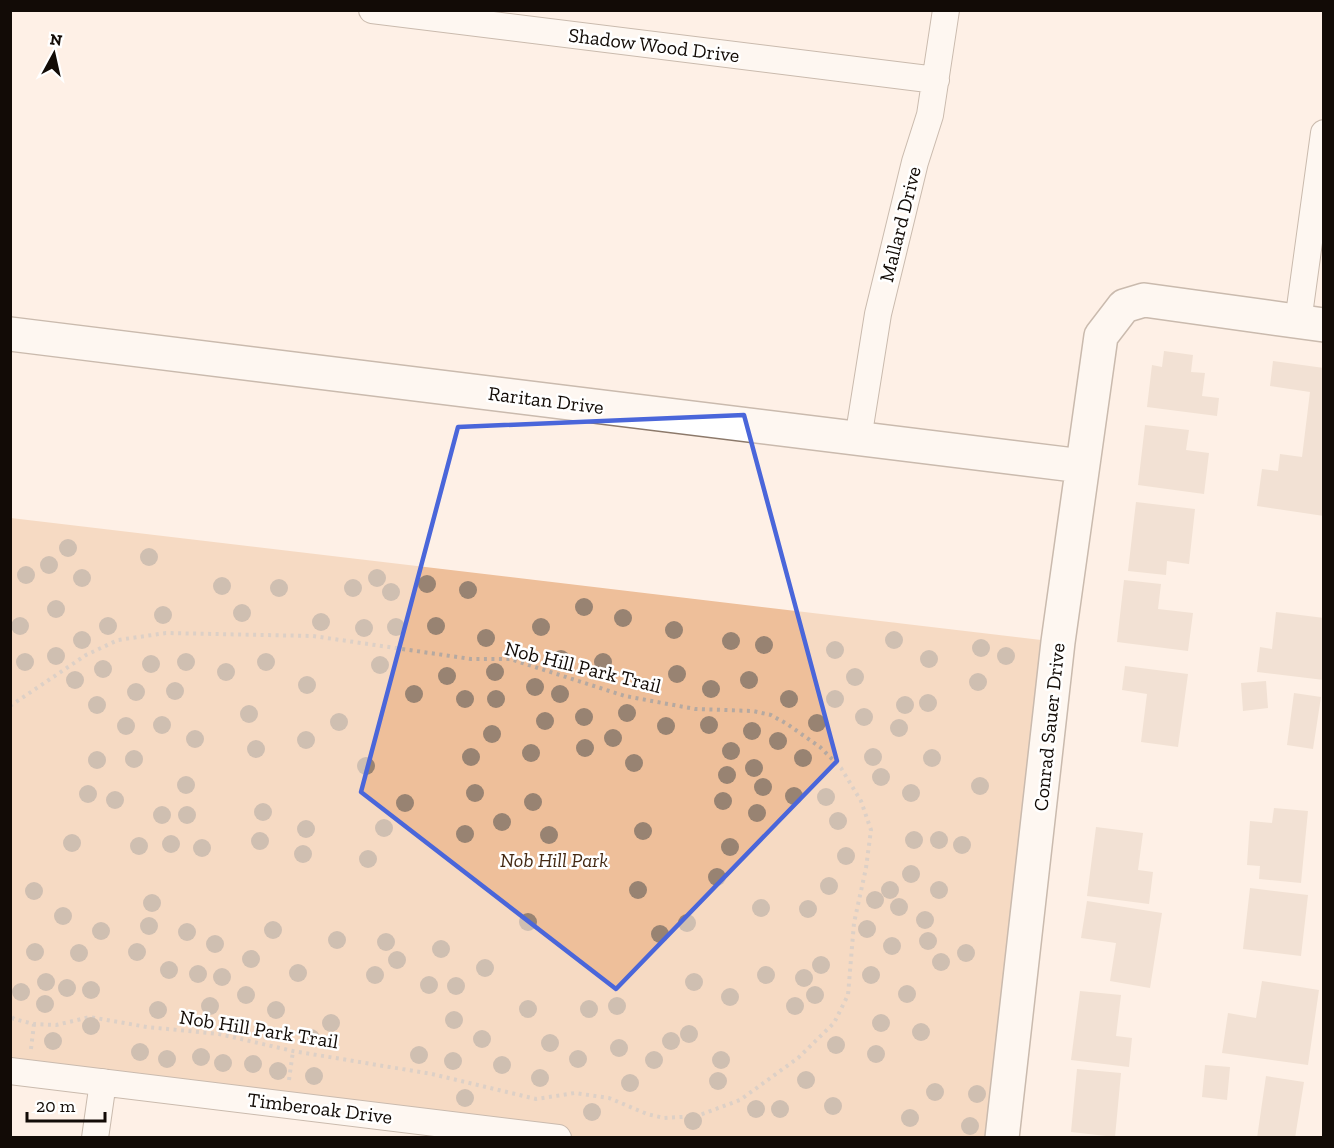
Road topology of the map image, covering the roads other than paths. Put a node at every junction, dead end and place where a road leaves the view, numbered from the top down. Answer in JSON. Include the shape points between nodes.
{"nodes":[{"id":1,"x":372,"y":10,"type":"edge"},
{"id":2,"x":946,"y":10,"type":"edge"},
{"id":3,"x":936,"y":80,"type":"junction"},
{"id":4,"x":1323,"y":133,"type":"edge"},
{"id":5,"x":1311,"y":324,"type":"edge"},
{"id":6,"x":10,"y":334,"type":"edge"},
{"id":7,"x":858,"y":439,"type":"junction"},
{"id":8,"x":1082,"y":466,"type":"junction"},
{"id":9,"x":10,"y":1071,"type":"edge"},
{"id":10,"x":103,"y":1082,"type":"junction"},
{"id":11,"x":444,"y":1130,"type":"edge"},
{"id":12,"x":95,"y":1137,"type":"edge"},
{"id":13,"x":558,"y":1137,"type":"edge"},
{"id":14,"x":1002,"y":1137,"type":"edge"}],
"edges":[{"from":1,"to":3,"type":"street","name":"Shadow Wood Drive"},
{"from":2,"to":3,"type":"street","name":"Mallard Drive"},
{"from":3,"to":7,"type":"street","name":"Mallard Drive","via":[[878,314]]},
{"from":4,"to":5,"type":"street"},
{"from":5,"to":8,"type":"street","name":"Conrad Sauer Drive","via":[[1144,300],[1124,306],[1101,336]]},
{"from":6,"to":7,"type":"street","name":"Raritan Drive"},
{"from":7,"to":8,"type":"street","name":"Raritan Drive"},
{"from":8,"to":14,"type":"street","name":"Conrad Sauer Drive"},
{"from":9,"to":10,"type":"street","name":"Timberoak Drive"},
{"from":10,"to":11,"type":"street","name":"Timberoak Drive"},
{"from":10,"to":12,"type":"street"},
{"from":11,"to":13,"type":"street","name":"Timberoak Drive"}]}
